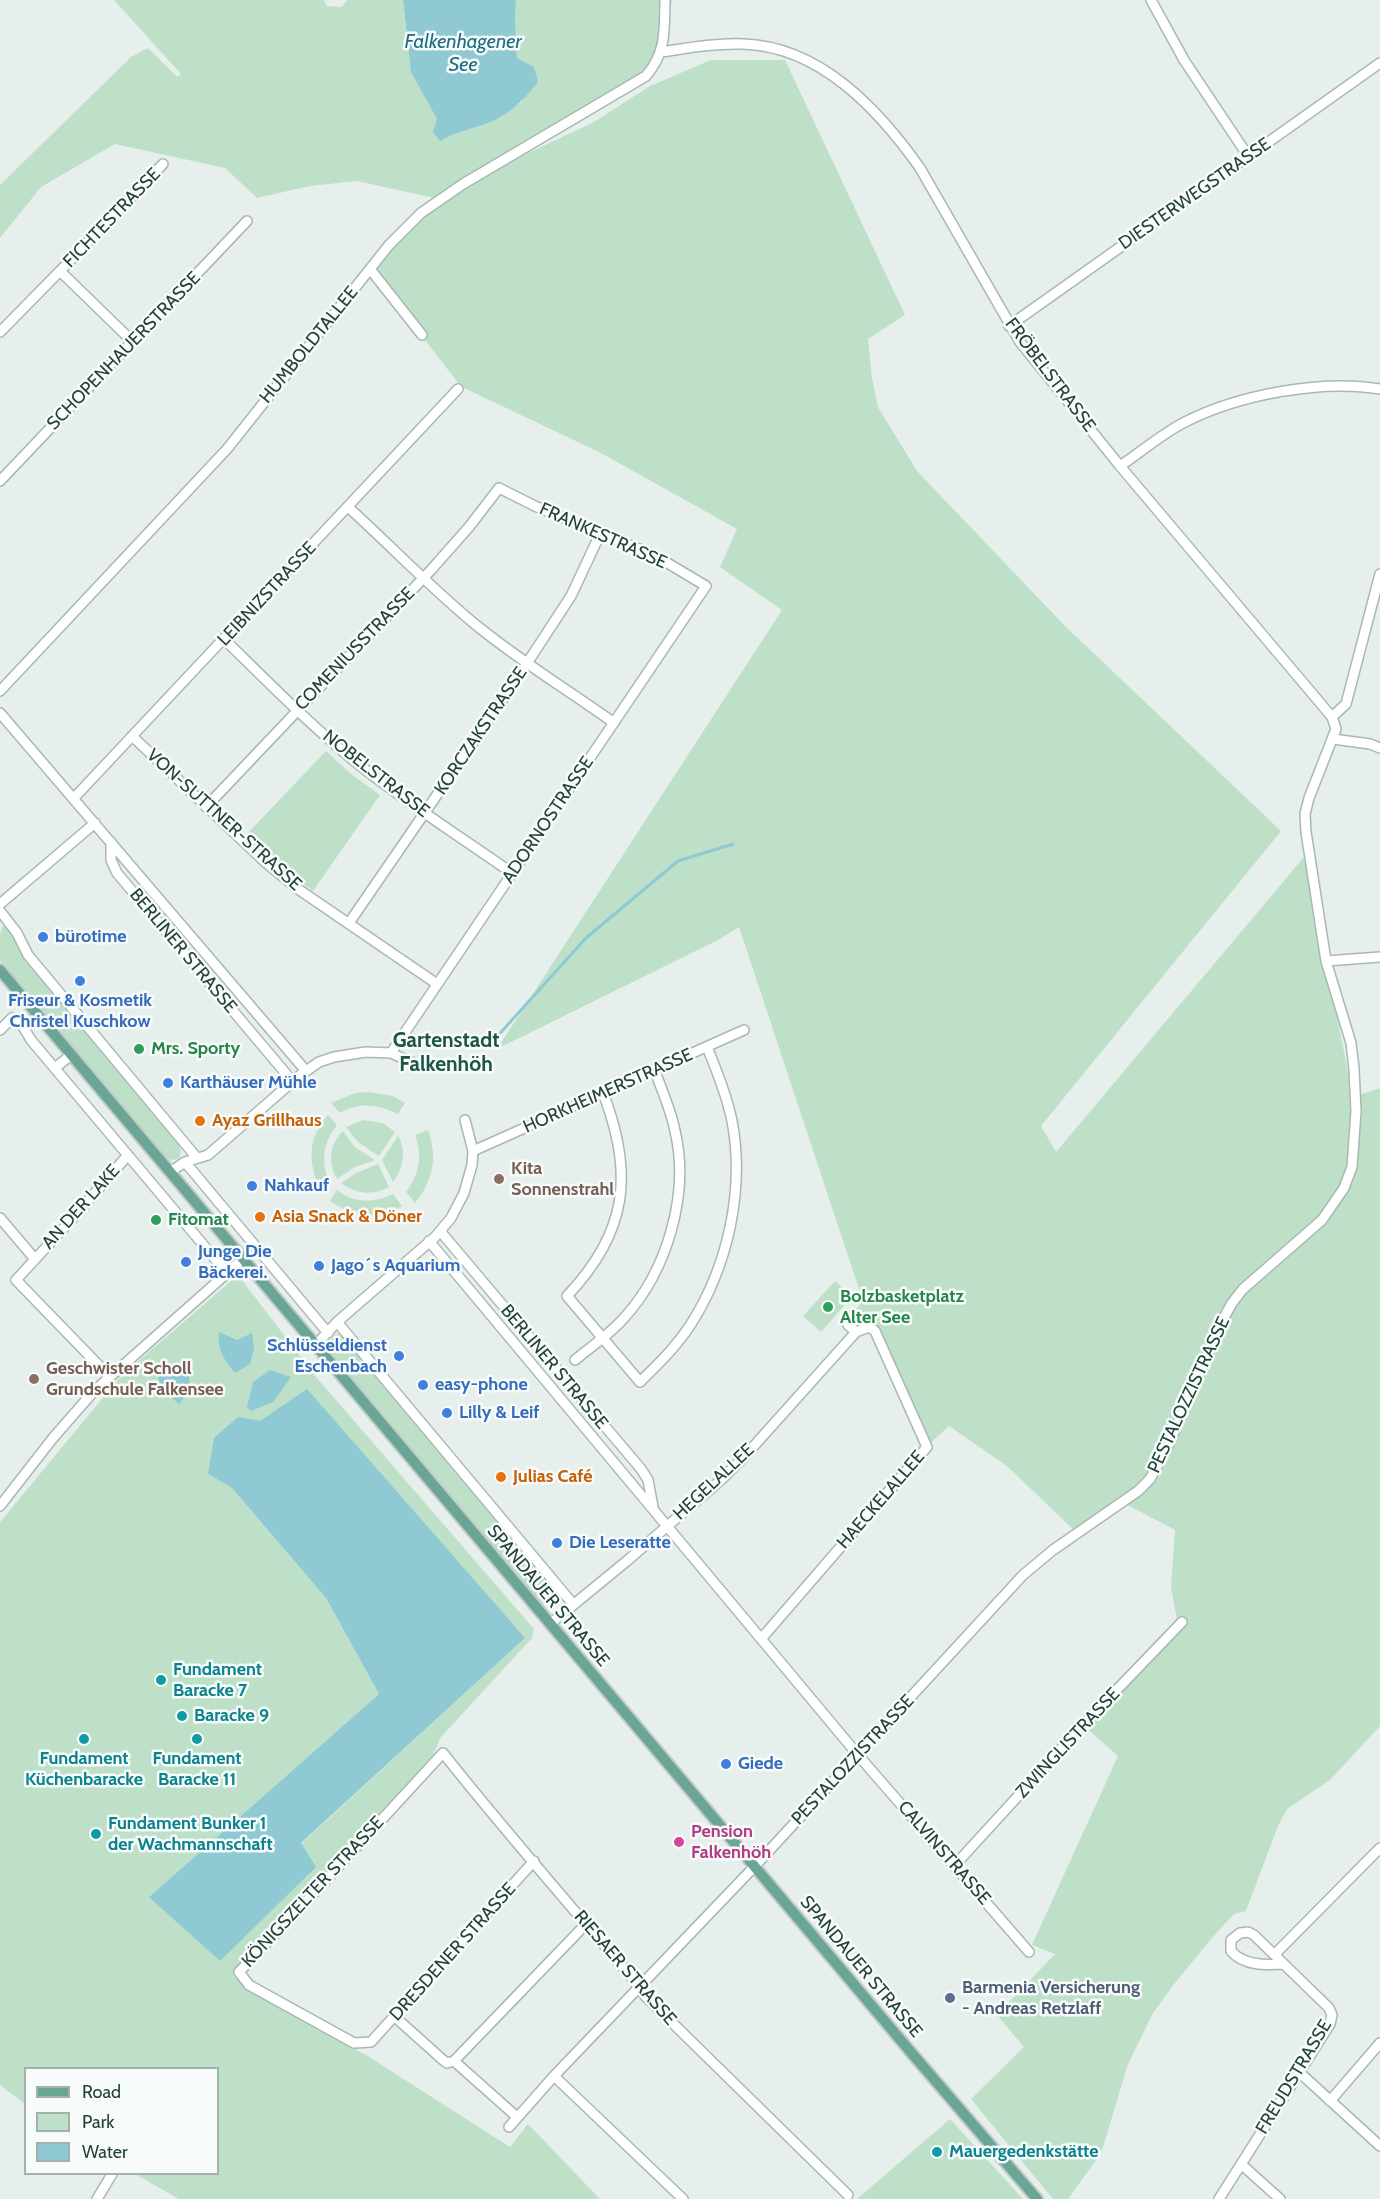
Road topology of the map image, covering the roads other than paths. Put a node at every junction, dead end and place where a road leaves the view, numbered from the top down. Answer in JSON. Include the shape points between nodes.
{"nodes":[{"id":1,"x":665,"y":0,"type":"edge"},
{"id":2,"x":1151,"y":0,"type":"edge"},
{"id":3,"x":661,"y":52,"type":"junction"},
{"id":4,"x":1380,"y":63,"type":"edge"},
{"id":5,"x":1248,"y":156,"type":"junction"},
{"id":6,"x":164,"y":164,"type":"dead end"},
{"id":7,"x":247,"y":221,"type":"dead end"},
{"id":8,"x":370,"y":269,"type":"junction"},
{"id":9,"x":60,"y":271,"type":"junction"},
{"id":10,"x":1010,"y":326,"type":"junction"},
{"id":11,"x":0,"y":332,"type":"edge"},
{"id":12,"x":422,"y":335,"type":"dead end"},
{"id":13,"x":134,"y":342,"type":"junction"},
{"id":14,"x":458,"y":388,"type":"dead end"},
{"id":15,"x":1380,"y":388,"type":"edge"},
{"id":16,"x":1120,"y":466,"type":"junction"},
{"id":17,"x":0,"y":481,"type":"edge"},
{"id":18,"x":499,"y":488,"type":"joint"},
{"id":19,"x":348,"y":507,"type":"junction"},
{"id":20,"x":600,"y":532,"type":"junction"},
{"id":21,"x":1380,"y":574,"type":"edge"},
{"id":22,"x":423,"y":579,"type":"junction"},
{"id":23,"x":706,"y":586,"type":"joint"},
{"id":24,"x":224,"y":639,"type":"junction"},
{"id":25,"x":526,"y":664,"type":"junction"},
{"id":26,"x":0,"y":691,"type":"edge"},
{"id":27,"x":297,"y":709,"type":"junction"},
{"id":28,"x":0,"y":713,"type":"edge"},
{"id":29,"x":1332,"y":717,"type":"junction"},
{"id":30,"x":614,"y":723,"type":"junction"},
{"id":31,"x":132,"y":736,"type":"junction"},
{"id":32,"x":1333,"y":740,"type":"junction"},
{"id":33,"x":1380,"y":748,"type":"edge"},
{"id":34,"x":74,"y":798,"type":"junction"},
{"id":35,"x":206,"y":807,"type":"junction"},
{"id":36,"x":424,"y":813,"type":"junction"},
{"id":37,"x":95,"y":823,"type":"junction"},
{"id":38,"x":111,"y":842,"type":"junction"},
{"id":39,"x":512,"y":873,"type":"junction"},
{"id":40,"x":0,"y":904,"type":"edge"},
{"id":41,"x":0,"y":911,"type":"edge"},
{"id":42,"x":349,"y":923,"type":"junction"},
{"id":43,"x":1380,"y":957,"type":"edge"},
{"id":44,"x":1326,"y":961,"type":"junction"},
{"id":45,"x":0,"y":970,"type":"edge"},
{"id":46,"x":437,"y":984,"type":"junction"},
{"id":47,"x":0,"y":1030,"type":"edge"},
{"id":48,"x":744,"y":1030,"type":"dead end"},
{"id":49,"x":707,"y":1047,"type":"junction"},
{"id":50,"x":391,"y":1053,"type":"junction"},
{"id":51,"x":71,"y":1055,"type":"junction"},
{"id":52,"x":418,"y":1065,"type":"dead end"},
{"id":53,"x":55,"y":1068,"type":"junction"},
{"id":54,"x":306,"y":1071,"type":"junction"},
{"id":55,"x":655,"y":1071,"type":"junction"},
{"id":56,"x":293,"y":1082,"type":"junction"},
{"id":57,"x":603,"y":1093,"type":"junction"},
{"id":58,"x":465,"y":1120,"type":"dead end"},
{"id":59,"x":473,"y":1151,"type":"junction"},
{"id":60,"x":128,"y":1155,"type":"junction"},
{"id":61,"x":197,"y":1158,"type":"junction"},
{"id":62,"x":185,"y":1162,"type":"junction"},
{"id":63,"x":170,"y":1172,"type":"junction"},
{"id":64,"x":0,"y":1218,"type":"edge"},
{"id":65,"x":440,"y":1231,"type":"junction"},
{"id":66,"x":429,"y":1241,"type":"junction"},
{"id":67,"x":34,"y":1258,"type":"junction"},
{"id":68,"x":243,"y":1259,"type":"junction"},
{"id":69,"x":227,"y":1273,"type":"junction"},
{"id":70,"x":337,"y":1322,"type":"junction"},
{"id":71,"x":852,"y":1328,"type":"joint"},
{"id":72,"x":328,"y":1333,"type":"junction"},
{"id":73,"x":602,"y":1338,"type":"junction"},
{"id":74,"x":316,"y":1345,"type":"junction"},
{"id":75,"x":575,"y":1360,"type":"dead end"},
{"id":76,"x":110,"y":1377,"type":"junction"},
{"id":77,"x":0,"y":1506,"type":"edge"},
{"id":78,"x":654,"y":1509,"type":"junction"},
{"id":79,"x":667,"y":1526,"type":"junction"},
{"id":80,"x":573,"y":1604,"type":"junction"},
{"id":81,"x":1182,"y":1622,"type":"dead end"},
{"id":82,"x":550,"y":1624,"type":"junction"},
{"id":83,"x":761,"y":1639,"type":"junction"},
{"id":84,"x":442,"y":1753,"type":"joint"},
{"id":85,"x":858,"y":1755,"type":"junction"},
{"id":86,"x":1378,"y":1853,"type":"edge"},
{"id":87,"x":534,"y":1861,"type":"junction"},
{"id":88,"x":955,"y":1865,"type":"junction"},
{"id":89,"x":755,"y":1866,"type":"junction"},
{"id":90,"x":586,"y":1924,"type":"junction"},
{"id":91,"x":1029,"y":1953,"type":"dead end"},
{"id":92,"x":1275,"y":1954,"type":"junction"},
{"id":93,"x":1284,"y":1964,"type":"junction"},
{"id":94,"x":639,"y":1988,"type":"junction"},
{"id":95,"x":395,"y":2018,"type":"junction"},
{"id":96,"x":371,"y":2042,"type":"joint"},
{"id":97,"x":1380,"y":2043,"type":"edge"},
{"id":98,"x":454,"y":2061,"type":"junction"},
{"id":99,"x":1299,"y":2072,"type":"junction"},
{"id":100,"x":554,"y":2076,"type":"junction"},
{"id":101,"x":1330,"y":2101,"type":"junction"},
{"id":102,"x":517,"y":2117,"type":"junction"},
{"id":103,"x":509,"y":2127,"type":"dead end"},
{"id":104,"x":1380,"y":2146,"type":"edge"},
{"id":105,"x":1241,"y":2164,"type":"junction"},
{"id":106,"x":111,"y":2175,"type":"edge"},
{"id":107,"x":848,"y":2195,"type":"dead end"},
{"id":108,"x":97,"y":2199,"type":"edge"},
{"id":109,"x":683,"y":2199,"type":"edge"},
{"id":110,"x":1036,"y":2199,"type":"edge"},
{"id":111,"x":1219,"y":2199,"type":"edge"},
{"id":112,"x":1280,"y":2199,"type":"edge"}],
"edges":[{"from":1,"to":3,"type":"street"},
{"from":2,"to":5,"type":"street","via":[[1184,60]]},
{"from":3,"to":8,"type":"street","name":"HUMBOLDTALLEE","via":[[646,76],[421,213]]},
{"from":3,"to":10,"type":"street","name":"FRÖBELSTRASSE","via":[[744,44],[777,49],[814,65],[852,90],[905,146],[920,168]]},
{"from":4,"to":5,"type":"street","name":"DIESTERWEGSTRASSE"},
{"from":5,"to":10,"type":"street","name":"DIESTERWEGSTRASSE"},
{"from":6,"to":9,"type":"street","name":"FICHTESTRASSE"},
{"from":7,"to":13,"type":"street","name":"SCHOPENHAUERSTRASSE"},
{"from":8,"to":12,"type":"street"},
{"from":8,"to":26,"type":"street","name":"HUMBOLDTALLEE","via":[[226,449]]},
{"from":9,"to":11,"type":"street","name":"FICHTESTRASSE"},
{"from":9,"to":13,"type":"street","name":"FICHTESTRASSE"},
{"from":10,"to":16,"type":"street","name":"FRÖBELSTRASSE"},
{"from":13,"to":17,"type":"street","name":"SCHOPENHAUERSTRASSE"},
{"from":14,"to":19,"type":"street","name":"LEIBNIZSTRASSE"},
{"from":15,"to":16,"type":"street","via":[[1305,388],[1246,399],[1185,422]]},
{"from":16,"to":29,"type":"street","name":"FRÖBELSTRASSE"},
{"from":18,"to":20,"type":"street","name":"FRANKESTRASSE"},
{"from":18,"to":22,"type":"street","name":"COMENIUSSTRASSE"},
{"from":19,"to":22,"type":"street"},
{"from":19,"to":24,"type":"street","name":"LEIBNIZSTRASSE"},
{"from":20,"to":23,"type":"street","name":"FRANKESTRASSE","via":[[654,555]]},
{"from":20,"to":25,"type":"street","name":"KORCZAKSTRASSE","via":[[580,579]]},
{"from":21,"to":29,"type":"street","via":[[1346,704]]},
{"from":22,"to":25,"type":"street"},
{"from":22,"to":27,"type":"street","name":"COMENIUSSTRASSE"},
{"from":23,"to":30,"type":"street","name":"ADORNOSTRASSE"},
{"from":24,"to":27,"type":"street","name":"NOBELSTRASSE"},
{"from":24,"to":31,"type":"street","name":"LEIBNIZSTRASSE"},
{"from":25,"to":30,"type":"street"},
{"from":25,"to":36,"type":"street","name":"KORCZAKSTRASSE"},
{"from":27,"to":35,"type":"street","name":"COMENIUSSTRASSE"},
{"from":27,"to":36,"type":"street","name":"NOBELSTRASSE","via":[[361,766]]},
{"from":28,"to":34,"type":"street","name":"BERLINER STRASSE"},
{"from":29,"to":32,"type":"street","name":"PESTALOZZISTRASSE","via":[[1336,729]]},
{"from":30,"to":39,"type":"street","name":"ADORNOSTRASSE"},
{"from":31,"to":34,"type":"street","name":"LEIBNIZSTRASSE"},
{"from":31,"to":35,"type":"street","name":"VON-SUTTNER-STRASSE"},
{"from":32,"to":33,"type":"street"},
{"from":32,"to":44,"type":"street","name":"PESTALOZZISTRASSE","via":[[1305,814]]},
{"from":34,"to":37,"type":"street","name":"BERLINER STRASSE"},
{"from":35,"to":42,"type":"street","name":"VON-SUTTNER-STRASSE","via":[[298,889]]},
{"from":36,"to":39,"type":"street","name":"NOBELSTRASSE"},
{"from":36,"to":42,"type":"street","name":"KORCZAKSTRASSE"},
{"from":37,"to":38,"type":"street","name":"BERLINER STRASSE"},
{"from":37,"to":40,"type":"street"},
{"from":38,"to":54,"type":"street","name":"BERLINER STRASSE"},
{"from":38,"to":56,"type":"street","name":"BERLINER STRASSE","via":[[111,860],[117,873]]},
{"from":39,"to":46,"type":"street","name":"ADORNOSTRASSE"},
{"from":41,"to":61,"type":"street","via":[[28,955]]},
{"from":42,"to":46,"type":"street","name":"VON-SUTTNER-STRASSE"},
{"from":43,"to":44,"type":"street"},
{"from":44,"to":85,"type":"street","name":"PESTALOZZISTRASSE","via":[[1351,1043],[1354,1069],[1352,1167],[1336,1202],[1313,1230],[1243,1289],[1232,1303],[1150,1479],[1023,1575]]},
{"from":45,"to":51,"type":"main road","name":"SPANDAUER STRASSE"},
{"from":46,"to":50,"type":"street","name":"ADORNOSTRASSE"},
{"from":47,"to":53,"type":"street","via":[[12,1018],[22,1025]]},
{"from":48,"to":49,"type":"street","name":"HORKHEIMERSTRASSE"},
{"from":49,"to":55,"type":"street","name":"HORKHEIMERSTRASSE"},
{"from":49,"to":73,"type":"street","via":[[732,1120],[734,1142],[733,1209],[721,1261],[690,1325],[640,1382]]},
{"from":50,"to":52,"type":"street"},
{"from":50,"to":54,"type":"street","via":[[351,1053],[319,1062]]},
{"from":51,"to":53,"type":"street"},
{"from":51,"to":63,"type":"main road","name":"SPANDAUER STRASSE"},
{"from":53,"to":60,"type":"street"},
{"from":54,"to":56,"type":"street"},
{"from":55,"to":57,"type":"street","name":"HORKHEIMERSTRASSE"},
{"from":55,"to":73,"type":"street","via":[[676,1133],[677,1204],[666,1248],[651,1280],[624,1318]]},
{"from":56,"to":61,"type":"street","via":[[208,1155]]},
{"from":57,"to":59,"type":"street","name":"HORKHEIMERSTRASSE"},
{"from":57,"to":73,"type":"street","via":[[619,1145],[619,1206],[599,1256],[567,1296]]},
{"from":58,"to":59,"type":"street"},
{"from":59,"to":65,"type":"street","via":[[464,1194]]},
{"from":60,"to":67,"type":"street","name":"AN DER LAKE"},
{"from":60,"to":69,"type":"street"},
{"from":61,"to":62,"type":"street"},
{"from":62,"to":63,"type":"street"},
{"from":62,"to":72,"type":"street"},
{"from":63,"to":68,"type":"main road","name":"SPANDAUER STRASSE"},
{"from":64,"to":67,"type":"street","name":"AN DER LAKE"},
{"from":65,"to":66,"type":"street"},
{"from":65,"to":78,"type":"street","name":"BERLINER STRASSE","via":[[641,1469],[648,1480]]},
{"from":66,"to":70,"type":"street"},
{"from":66,"to":78,"type":"street","name":"BERLINER STRASSE"},
{"from":67,"to":76,"type":"street","name":"AN DER LAKE","via":[[16,1280]]},
{"from":68,"to":69,"type":"street"},
{"from":68,"to":74,"type":"main road","name":"SPANDAUER STRASSE"},
{"from":69,"to":76,"type":"street"},
{"from":70,"to":72,"type":"street"},
{"from":70,"to":80,"type":"street","name":"SPANDAUER STRASSE"},
{"from":71,"to":79,"type":"street","name":"HEGELALLEE","via":[[744,1457]]},
{"from":71,"to":83,"type":"street","name":"HAECKELALLEE","via":[[869,1327],[875,1331],[927,1446]]},
{"from":72,"to":74,"type":"street"},
{"from":73,"to":75,"type":"street"},
{"from":74,"to":82,"type":"main road","name":"SPANDAUER STRASSE"},
{"from":76,"to":77,"type":"street","via":[[81,1405]]},
{"from":78,"to":79,"type":"street","name":"BERLINER STRASSE"},
{"from":79,"to":80,"type":"street","name":"HEGELALLEE"},
{"from":79,"to":83,"type":"street","name":"BERLINER STRASSE"},
{"from":80,"to":82,"type":"street","name":"HEGELALLEE"},
{"from":81,"to":88,"type":"street","name":"ZWINGLISTRASSE"},
{"from":82,"to":89,"type":"main road","name":"SPANDAUER STRASSE"},
{"from":83,"to":85,"type":"street","name":"BERLINER STRASSE"},
{"from":84,"to":87,"type":"street","name":"RIESAER STRASSE"},
{"from":84,"to":96,"type":"street","name":"KÖNIGSZELTER STRASSE","via":[[239,1972],[249,1985],[354,2043]]},
{"from":85,"to":88,"type":"street","name":"CALVINSTRASSE"},
{"from":85,"to":89,"type":"street","name":"PESTALOZZISTRASSE"},
{"from":86,"to":92,"type":"street"},
{"from":87,"to":90,"type":"street","name":"RIESAER STRASSE"},
{"from":87,"to":95,"type":"street","name":"DRESDENER STRASSE"},
{"from":88,"to":91,"type":"street","name":"CALVINSTRASSE"},
{"from":89,"to":94,"type":"street","name":"PESTALOZZISTRASSE"},
{"from":89,"to":110,"type":"main road","name":"SPANDAUER STRASSE"},
{"from":90,"to":94,"type":"street","name":"RIESAER STRASSE"},
{"from":90,"to":98,"type":"street"},
{"from":92,"to":93,"type":"street","name":"FREUDSTRASSE"},
{"from":92,"to":93,"type":"street","name":"FREUDSTRASSE","via":[[1248,1932],[1231,1940],[1231,1951],[1237,1958]]},
{"from":93,"to":99,"type":"street","name":"FREUDSTRASSE","via":[[1332,2015]]},
{"from":94,"to":100,"type":"street","name":"PESTALOZZISTRASSE"},
{"from":94,"to":107,"type":"street","name":"RIESAER STRASSE"},
{"from":95,"to":96,"type":"street","name":"DRESDENER STRASSE"},
{"from":95,"to":98,"type":"street","via":[[447,2063]]},
{"from":97,"to":101,"type":"street"},
{"from":98,"to":102,"type":"street"},
{"from":99,"to":101,"type":"street"},
{"from":99,"to":105,"type":"street","name":"FREUDSTRASSE"},
{"from":100,"to":102,"type":"street","name":"PESTALOZZISTRASSE"},
{"from":100,"to":109,"type":"street"},
{"from":101,"to":104,"type":"street"},
{"from":102,"to":103,"type":"street","name":"PESTALOZZISTRASSE"},
{"from":105,"to":111,"type":"street","name":"FREUDSTRASSE"},
{"from":105,"to":112,"type":"street"},
{"from":106,"to":108,"type":"street"}]}
